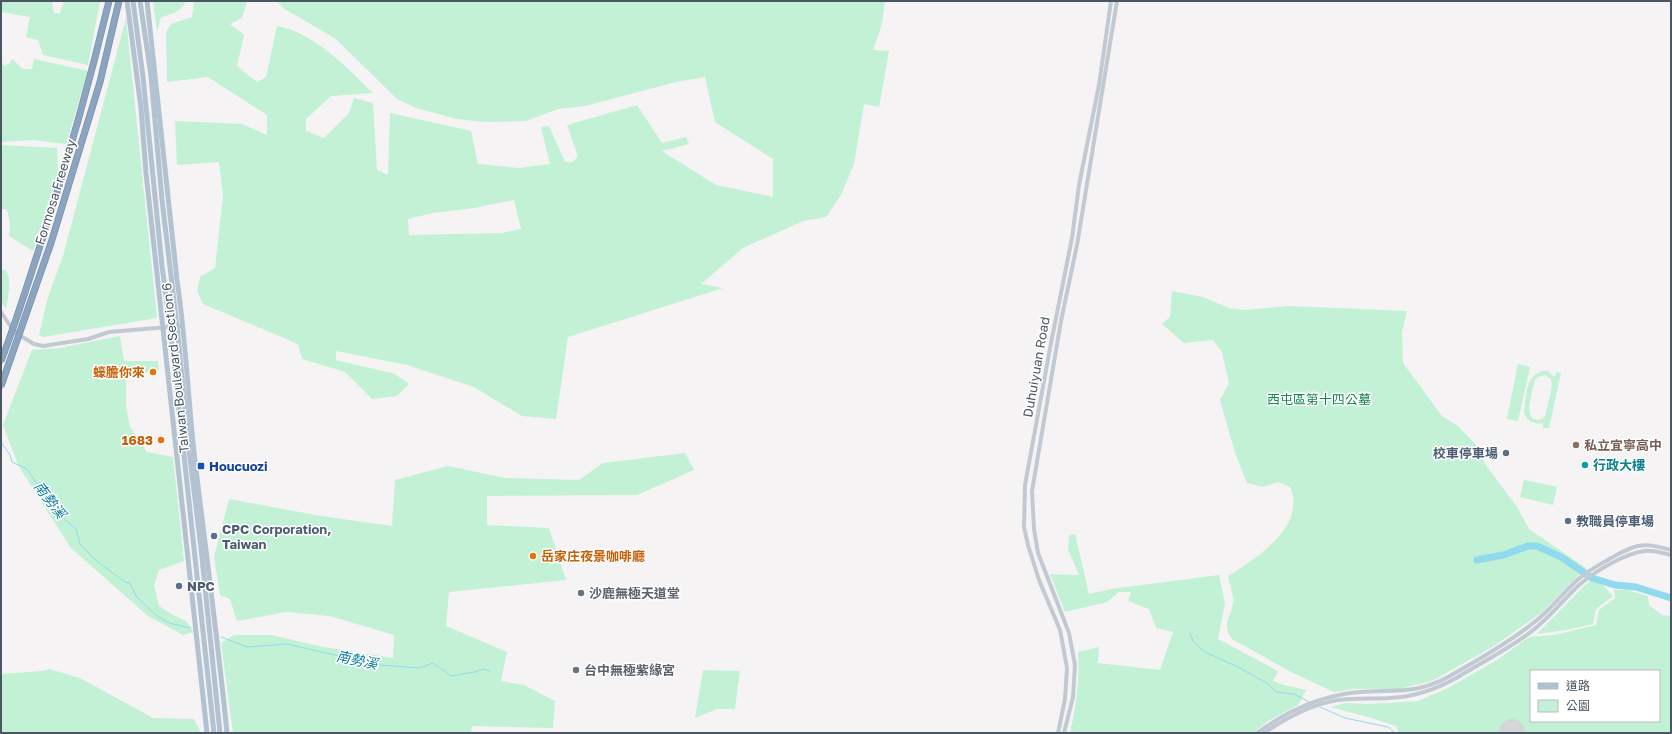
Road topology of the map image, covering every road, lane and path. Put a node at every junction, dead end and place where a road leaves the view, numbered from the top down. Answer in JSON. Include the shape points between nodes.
{"nodes":[{"id":1,"x":109,"y":1,"type":"edge"},
{"id":2,"x":119,"y":1,"type":"edge"},
{"id":3,"x":127,"y":1,"type":"edge"},
{"id":4,"x":133,"y":1,"type":"edge"},
{"id":5,"x":140,"y":1,"type":"edge"},
{"id":6,"x":147,"y":1,"type":"edge"},
{"id":7,"x":1111,"y":1,"type":"edge"},
{"id":8,"x":1117,"y":1,"type":"edge"},
{"id":9,"x":1,"y":312,"type":"edge"},
{"id":10,"x":170,"y":326,"type":"junction"},
{"id":11,"x":177,"y":326,"type":"junction"},
{"id":12,"x":184,"y":326,"type":"junction"},
{"id":13,"x":164,"y":327,"type":"junction"},
{"id":14,"x":1,"y":361,"type":"edge"},
{"id":15,"x":1,"y":386,"type":"edge"},
{"id":16,"x":1671,"y":550,"type":"edge"},
{"id":17,"x":1671,"y":555,"type":"edge"},
{"id":18,"x":207,"y":733,"type":"edge"},
{"id":19,"x":214,"y":733,"type":"edge"},
{"id":20,"x":220,"y":733,"type":"edge"},
{"id":21,"x":227,"y":733,"type":"edge"},
{"id":22,"x":1058,"y":733,"type":"edge"},
{"id":23,"x":1064,"y":733,"type":"edge"},
{"id":24,"x":1257,"y":733,"type":"edge"},
{"id":25,"x":1264,"y":733,"type":"edge"}],
"edges":[{"from":1,"to":14,"type":"highway","name":"Formosa Freeway","bridge":true,"via":[[66,164]]},
{"from":2,"to":15,"type":"highway","name":"Formosa Freeway","bridge":true,"via":[[100,82],[51,243]]},
{"from":3,"to":13,"type":"main road","name":"Taiwan Boulevard Section 6"},
{"from":4,"to":10,"type":"main road","name":"Taiwan Boulevard Section 6"},
{"from":5,"to":11,"type":"main road","name":"Taiwan Boulevard Section 6"},
{"from":6,"to":12,"type":"main road","name":"Taiwan Boulevard Section 6","via":[[173,252]]},
{"from":7,"to":22,"type":"street","name":"Duhuiyuan Road","via":[[1072,238],[1025,485],[1024,516],[1028,545],[1039,580],[1060,630],[1068,668]]},
{"from":8,"to":23,"type":"street","name":"Duhuiyuan Road","via":[[1077,245],[1061,321],[1032,491],[1038,552],[1069,633],[1075,665],[1073,697]]},
{"from":9,"to":13,"type":"street","via":[[19,335],[43,346],[88,339],[110,332]]},
{"from":10,"to":11,"type":"street"},
{"from":10,"to":13,"type":"street"},
{"from":10,"to":19,"type":"main road","name":"Taiwan Boulevard Section 6"},
{"from":11,"to":12,"type":"street"},
{"from":11,"to":20,"type":"main road","name":"Taiwan Boulevard Section 6"},
{"from":12,"to":21,"type":"main road","name":"Taiwan Boulevard Section 6","via":[[194,448]]},
{"from":13,"to":18,"type":"main road","name":"Taiwan Boulevard Section 6"},
{"from":16,"to":24,"type":"street","via":[[1638,546],[1621,552],[1583,575],[1532,625],[1435,684],[1401,692],[1360,692],[1335,696],[1283,716]]},
{"from":17,"to":25,"type":"street","via":[[1638,552],[1602,569],[1588,578],[1528,634],[1442,685],[1406,696],[1336,700],[1301,712]]}]}
